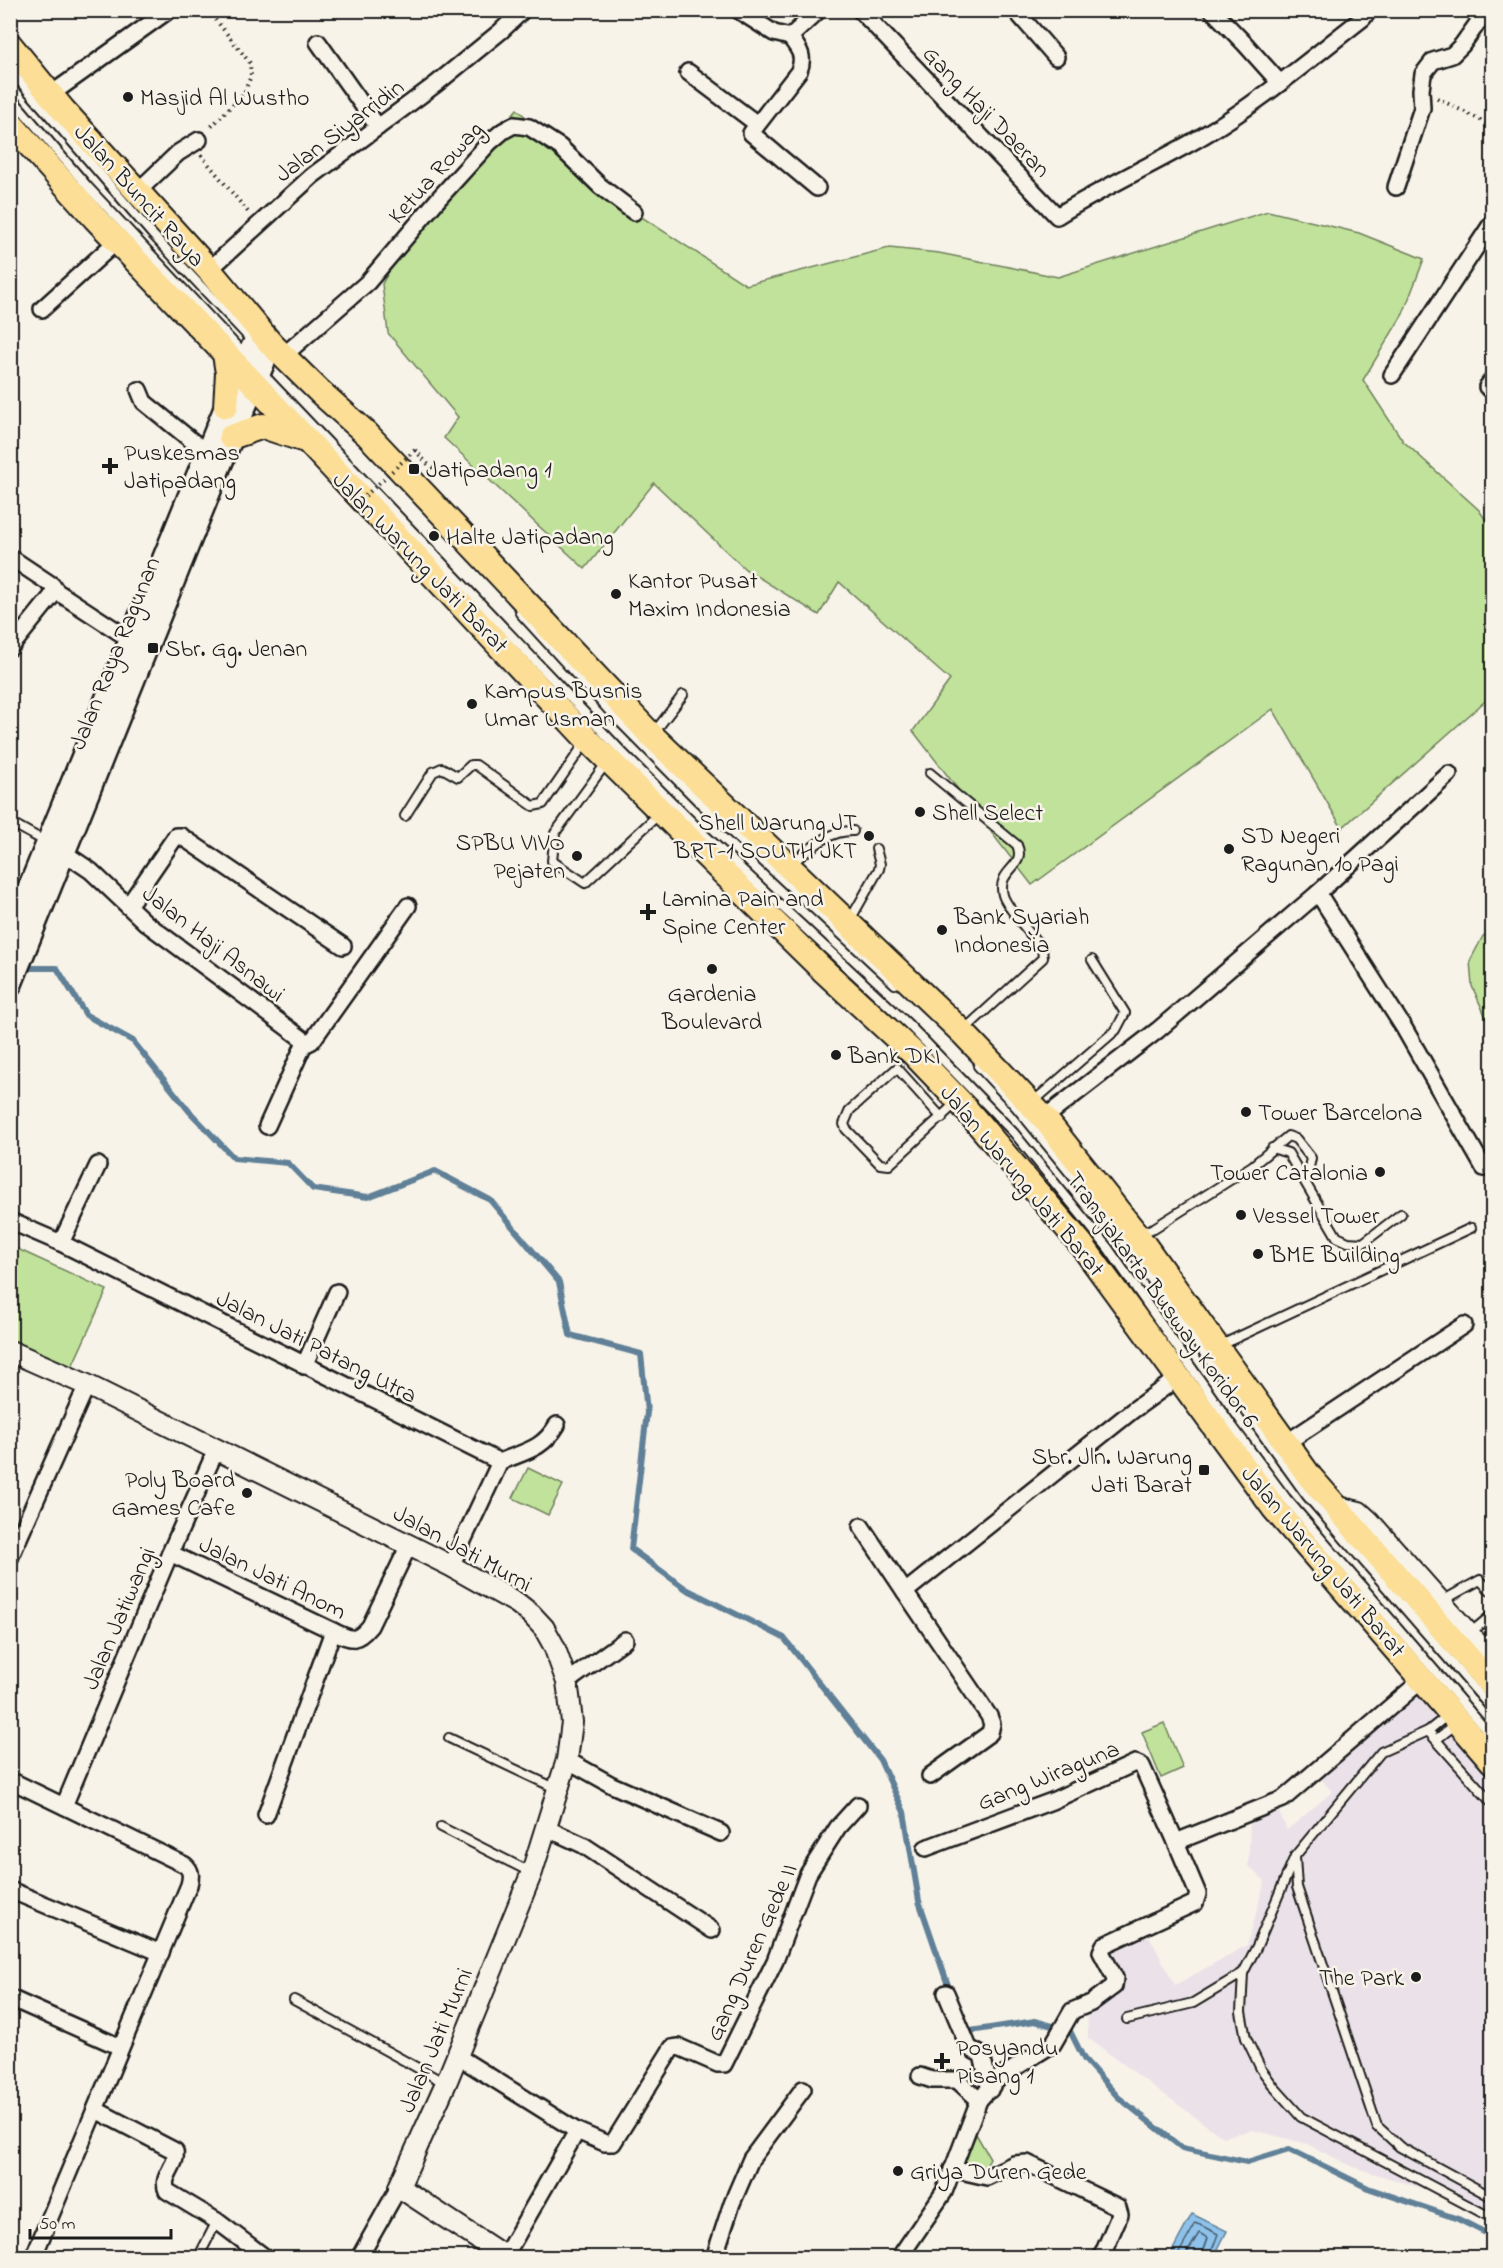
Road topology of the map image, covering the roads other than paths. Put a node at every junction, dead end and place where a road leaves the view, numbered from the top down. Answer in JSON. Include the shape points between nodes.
{"nodes":[{"id":1,"x":168,"y":10,"type":"edge"},
{"id":2,"x":523,"y":10,"type":"edge"},
{"id":3,"x":738,"y":10,"type":"edge"},
{"id":4,"x":819,"y":10,"type":"edge"},
{"id":5,"x":860,"y":10,"type":"edge"},
{"id":6,"x":1015,"y":10,"type":"edge"},
{"id":7,"x":1212,"y":10,"type":"edge"},
{"id":8,"x":1487,"y":10,"type":"edge"},
{"id":9,"x":1361,"y":13,"type":"edge"},
{"id":10,"x":790,"y":37,"type":"junction"},
{"id":11,"x":318,"y":42,"type":"dead end"},
{"id":12,"x":10,"y":45,"type":"edge"},
{"id":13,"x":1056,"y":57,"type":"dead end"},
{"id":14,"x":10,"y":70,"type":"edge"},
{"id":15,"x":688,"y":72,"type":"dead end"},
{"id":16,"x":1280,"y":83,"type":"junction"},
{"id":17,"x":10,"y":96,"type":"edge"},
{"id":18,"x":56,"y":108,"type":"junction"},
{"id":19,"x":10,"y":123,"type":"edge"},
{"id":20,"x":378,"y":128,"type":"junction"},
{"id":21,"x":754,"y":128,"type":"junction"},
{"id":22,"x":33,"y":137,"type":"junction"},
{"id":23,"x":200,"y":140,"type":"road end"},
{"id":24,"x":1396,"y":187,"type":"dead end"},
{"id":25,"x":818,"y":188,"type":"dead end"},
{"id":26,"x":137,"y":192,"type":"junction"},
{"id":27,"x":634,"y":212,"type":"dead end"},
{"id":28,"x":1492,"y":223,"type":"edge"},
{"id":29,"x":117,"y":241,"type":"junction"},
{"id":30,"x":209,"y":270,"type":"junction"},
{"id":31,"x":42,"y":309,"type":"dead end"},
{"id":32,"x":258,"y":357,"type":"junction"},
{"id":33,"x":1392,"y":375,"type":"dead end"},
{"id":34,"x":139,"y":390,"type":"dead end"},
{"id":35,"x":308,"y":393,"type":"dead end"},
{"id":36,"x":226,"y":406,"type":"joint"},
{"id":37,"x":345,"y":427,"type":"dead end"},
{"id":38,"x":231,"y":436,"type":"junction"},
{"id":39,"x":304,"y":439,"type":"junction"},
{"id":40,"x":207,"y":453,"type":"junction"},
{"id":41,"x":10,"y":557,"type":"edge"},
{"id":42,"x":56,"y":591,"type":"junction"},
{"id":43,"x":515,"y":608,"type":"dead end"},
{"id":44,"x":131,"y":640,"type":"junction"},
{"id":45,"x":10,"y":648,"type":"edge"},
{"id":46,"x":683,"y":695,"type":"dead end"},
{"id":47,"x":652,"y":736,"type":"junction"},
{"id":48,"x":587,"y":740,"type":"junction"},
{"id":49,"x":98,"y":743,"type":"junction"},
{"id":50,"x":608,"y":761,"type":"junction"},
{"id":51,"x":930,"y":773,"type":"dead end"},
{"id":52,"x":1449,"y":774,"type":"dead end"},
{"id":53,"x":661,"y":812,"type":"junction"},
{"id":54,"x":405,"y":816,"type":"dead end"},
{"id":55,"x":10,"y":822,"type":"edge"},
{"id":56,"x":854,"y":831,"type":"dead end"},
{"id":57,"x":55,"y":848,"type":"junction"},
{"id":58,"x":876,"y":849,"type":"dead end"},
{"id":59,"x":787,"y":866,"type":"junction"},
{"id":60,"x":1318,"y":893,"type":"junction"},
{"id":61,"x":36,"y":896,"type":"junction"},
{"id":62,"x":128,"y":906,"type":"junction"},
{"id":63,"x":408,"y":906,"type":"dead end"},
{"id":64,"x":848,"y":924,"type":"junction"},
{"id":65,"x":10,"y":936,"type":"edge"},
{"id":66,"x":343,"y":946,"type":"dead end"},
{"id":67,"x":1092,"y":960,"type":"dead end"},
{"id":68,"x":10,"y":985,"type":"edge"},
{"id":69,"x":900,"y":989,"type":"dead end"},
{"id":70,"x":962,"y":1032,"type":"junction"},
{"id":71,"x":309,"y":1042,"type":"junction"},
{"id":72,"x":905,"y":1060,"type":"junction"},
{"id":73,"x":974,"y":1062,"type":"dead end"},
{"id":74,"x":959,"y":1101,"type":"junction"},
{"id":75,"x":1037,"y":1111,"type":"junction"},
{"id":76,"x":942,"y":1118,"type":"junction"},
{"id":77,"x":267,"y":1126,"type":"dead end"},
{"id":78,"x":1272,"y":1148,"type":"junction"},
{"id":79,"x":98,"y":1165,"type":"dead end"},
{"id":80,"x":1484,"y":1168,"type":"dead end"},
{"id":81,"x":1306,"y":1182,"type":"junction"},
{"id":82,"x":1401,"y":1214,"type":"dead end"},
{"id":83,"x":10,"y":1221,"type":"edge"},
{"id":84,"x":1471,"y":1228,"type":"dead end"},
{"id":85,"x":1136,"y":1234,"type":"junction"},
{"id":86,"x":61,"y":1243,"type":"junction"},
{"id":87,"x":337,"y":1292,"type":"dead end"},
{"id":88,"x":1464,"y":1325,"type":"dead end"},
{"id":89,"x":1217,"y":1347,"type":"junction"},
{"id":90,"x":10,"y":1351,"type":"edge"},
{"id":91,"x":304,"y":1366,"type":"junction"},
{"id":92,"x":1179,"y":1377,"type":"junction"},
{"id":93,"x":87,"y":1385,"type":"junction"},
{"id":94,"x":557,"y":1425,"type":"dead end"},
{"id":95,"x":1286,"y":1443,"type":"junction"},
{"id":96,"x":216,"y":1449,"type":"junction"},
{"id":97,"x":500,"y":1462,"type":"junction"},
{"id":98,"x":1338,"y":1507,"type":"junction"},
{"id":99,"x":861,"y":1526,"type":"dead end"},
{"id":100,"x":409,"y":1545,"type":"junction"},
{"id":101,"x":170,"y":1553,"type":"junction"},
{"id":102,"x":10,"y":1558,"type":"edge"},
{"id":103,"x":452,"y":1566,"type":"junction"},
{"id":104,"x":905,"y":1592,"type":"junction"},
{"id":105,"x":1492,"y":1592,"type":"edge"},
{"id":106,"x":1441,"y":1602,"type":"junction"},
{"id":107,"x":1492,"y":1615,"type":"edge"},
{"id":108,"x":333,"y":1631,"type":"junction"},
{"id":109,"x":1469,"y":1633,"type":"junction"},
{"id":110,"x":625,"y":1640,"type":"dead end"},
{"id":111,"x":1492,"y":1660,"type":"edge"},
{"id":112,"x":1423,"y":1679,"type":"junction"},
{"id":113,"x":567,"y":1682,"type":"junction"},
{"id":114,"x":1492,"y":1685,"type":"edge"},
{"id":115,"x":1492,"y":1708,"type":"edge"},
{"id":116,"x":1456,"y":1716,"type":"junction"},
{"id":117,"x":1428,"y":1731,"type":"junction"},
{"id":118,"x":1492,"y":1737,"type":"edge"},
{"id":119,"x":449,"y":1738,"type":"dead end"},
{"id":120,"x":1437,"y":1739,"type":"junction"},
{"id":121,"x":567,"y":1760,"type":"junction"},
{"id":122,"x":1492,"y":1761,"type":"edge"},
{"id":123,"x":930,"y":1776,"type":"dead end"},
{"id":124,"x":11,"y":1782,"type":"edge"},
{"id":125,"x":558,"y":1789,"type":"junction"},
{"id":126,"x":1492,"y":1803,"type":"edge"},
{"id":127,"x":858,"y":1805,"type":"dead end"},
{"id":128,"x":64,"y":1806,"type":"junction"},
{"id":129,"x":266,"y":1815,"type":"dead end"},
{"id":130,"x":441,"y":1827,"type":"dead end"},
{"id":131,"x":546,"y":1828,"type":"junction"},
{"id":132,"x":722,"y":1833,"type":"dead end"},
{"id":133,"x":1176,"y":1842,"type":"junction"},
{"id":134,"x":926,"y":1848,"type":"dead end"},
{"id":135,"x":1295,"y":1856,"type":"junction"},
{"id":136,"x":532,"y":1872,"type":"junction"},
{"id":137,"x":10,"y":1890,"type":"edge"},
{"id":138,"x":712,"y":1930,"type":"dead end"},
{"id":139,"x":161,"y":1953,"type":"junction"},
{"id":140,"x":1243,"y":1973,"type":"junction"},
{"id":141,"x":946,"y":1993,"type":"dead end"},
{"id":142,"x":10,"y":1998,"type":"edge"},
{"id":143,"x":294,"y":2000,"type":"dead end"},
{"id":144,"x":1127,"y":2019,"type":"dead end"},
{"id":145,"x":122,"y":2042,"type":"junction"},
{"id":146,"x":457,"y":2056,"type":"junction"},
{"id":147,"x":920,"y":2076,"type":"dead end"},
{"id":148,"x":447,"y":2083,"type":"junction"},
{"id":149,"x":803,"y":2089,"type":"dead end"},
{"id":150,"x":985,"y":2095,"type":"junction"},
{"id":151,"x":96,"y":2110,"type":"junction"},
{"id":152,"x":577,"y":2131,"type":"junction"},
{"id":153,"x":952,"y":2169,"type":"junction"},
{"id":154,"x":399,"y":2187,"type":"junction"},
{"id":155,"x":1492,"y":2198,"type":"edge"},
{"id":156,"x":1492,"y":2218,"type":"edge"},
{"id":157,"x":217,"y":2221,"type":"junction"},
{"id":158,"x":506,"y":2257,"type":"edge"},
{"id":159,"x":33,"y":2258,"type":"edge"},
{"id":160,"x":198,"y":2258,"type":"edge"},
{"id":161,"x":266,"y":2258,"type":"edge"},
{"id":162,"x":359,"y":2258,"type":"edge"},
{"id":163,"x":714,"y":2258,"type":"edge"},
{"id":164,"x":899,"y":2258,"type":"edge"},
{"id":165,"x":1101,"y":2258,"type":"edge"}],
"edges":[{"from":1,"to":18,"type":"street"},
{"from":2,"to":20,"type":"street","name":"Jalan Siyarridin","via":[[469,59]]},
{"from":3,"to":10,"type":"street","via":[[774,33]]},
{"from":4,"to":10,"type":"street"},
{"from":5,"to":16,"type":"street","name":"Gang Haji Daeran","via":[[1057,216],[1201,137]]},
{"from":6,"to":13,"type":"street"},
{"from":7,"to":16,"type":"street"},
{"from":8,"to":24,"type":"street","via":[[1462,45],[1452,55],[1433,62],[1423,74],[1422,108]]},
{"from":9,"to":16,"type":"street"},
{"from":10,"to":21,"type":"street","via":[[801,52],[799,71]]},
{"from":11,"to":20,"type":"street"},
{"from":12,"to":18,"type":"main road","name":"Jalan Buncit Raya"},
{"from":14,"to":18,"type":"lane","name":"Transjakarta Busway Koridor 6"},
{"from":15,"to":21,"type":"street"},
{"from":17,"to":22,"type":"lane","name":"Transjakarta Busway Koridor 6"},
{"from":18,"to":22,"type":"lane"},
{"from":18,"to":26,"type":"main road","name":"Jalan Buncit Raya"},
{"from":18,"to":32,"type":"lane","name":"Transjakarta Busway Koridor 6","via":[[152,234]]},
{"from":19,"to":22,"type":"main road","name":"Jalan Buncit Raya"},
{"from":20,"to":30,"type":"street","name":"Jalan Siyarridin","via":[[312,176]]},
{"from":21,"to":25,"type":"street"},
{"from":22,"to":29,"type":"main road","name":"Jalan Buncit Raya"},
{"from":22,"to":32,"type":"lane","name":"Transjakarta Busway Koridor 6"},
{"from":23,"to":26,"type":"street","via":[[178,153]]},
{"from":26,"to":30,"type":"main road","name":"Jalan Buncit Raya"},
{"from":27,"to":32,"type":"street","name":"Ketua Rowag","via":[[560,147],[529,127],[514,125],[503,131],[440,196],[368,282]]},
{"from":28,"to":33,"type":"street"},
{"from":29,"to":31,"type":"street"},
{"from":29,"to":32,"type":"main road","name":"Jalan Buncit Raya"},
{"from":30,"to":32,"type":"main road","name":"Jalan Buncit Raya"},
{"from":32,"to":36,"type":"main road","via":[[228,373]]},
{"from":32,"to":38,"type":"main road","name":"Jalan Raya Ragunan"},
{"from":32,"to":39,"type":"main road","name":"Jalan Warung Jati Barat"},
{"from":32,"to":47,"type":"main road","name":"Jalan Warung Jati Barat","via":[[367,434]]},
{"from":32,"to":118,"type":"lane","name":"Transjakarta Busway Koridor 6","via":[[622,752],[707,837],[908,1024],[1014,1133],[1108,1248],[1286,1498]]},
{"from":34,"to":40,"type":"street","via":[[144,402]]},
{"from":35,"to":37,"type":"lane"},
{"from":36,"to":40,"type":"main road","name":"Jalan Raya Ragunan"},
{"from":38,"to":39,"type":"main road","via":[[263,426]]},
{"from":38,"to":49,"type":"main road","name":"Jalan Raya Ragunan"},
{"from":39,"to":48,"type":"main road","name":"Jalan Warung Jati Barat"},
{"from":40,"to":44,"type":"main road","name":"Jalan Raya Ragunan"},
{"from":41,"to":42,"type":"street"},
{"from":42,"to":44,"type":"street"},
{"from":42,"to":45,"type":"street"},
{"from":43,"to":69,"type":"lane","via":[[697,801]]},
{"from":44,"to":49,"type":"main road","name":"Jalan Raya Ragunan"},
{"from":46,"to":47,"type":"lane"},
{"from":47,"to":59,"type":"main road","name":"Jalan Warung Jati Barat"},
{"from":48,"to":50,"type":"main road","name":"Jalan Warung Jati Barat"},
{"from":48,"to":54,"type":"lane","via":[[543,804],[537,807],[471,765],[458,777],[442,768],[434,772]]},
{"from":49,"to":57,"type":"main road","name":"Jalan Raya Ragunan"},
{"from":50,"to":53,"type":"main road","name":"Jalan Warung Jati Barat"},
{"from":50,"to":53,"type":"lane","via":[[555,833],[552,861],[585,883]]},
{"from":51,"to":70,"type":"lane","via":[[1017,845],[1019,860],[1004,876],[1003,897],[1043,954]]},
{"from":52,"to":60,"type":"street"},
{"from":53,"to":72,"type":"main road","name":"Jalan Warung Jati Barat","via":[[824,971]]},
{"from":55,"to":57,"type":"lane"},
{"from":56,"to":59,"type":"lane","via":[[829,835]]},
{"from":57,"to":61,"type":"main road","name":"Jalan Raya Ragunan"},
{"from":57,"to":62,"type":"street","name":"Jalan Haji Asnawi","via":[[91,871]]},
{"from":58,"to":64,"type":"lane","via":[[879,869]]},
{"from":59,"to":64,"type":"main road","name":"Jalan Warung Jati Barat"},
{"from":60,"to":75,"type":"street","via":[[1158,1030]]},
{"from":60,"to":80,"type":"street","via":[[1404,1028]]},
{"from":61,"to":65,"type":"main road","name":"Jalan Raya Ragunan"},
{"from":61,"to":68,"type":"main road","name":"Jalan Raya Ragunan"},
{"from":62,"to":66,"type":"street","via":[[176,836],[181,836]]},
{"from":62,"to":71,"type":"street","name":"Jalan Haji Asnawi"},
{"from":63,"to":71,"type":"street"},
{"from":64,"to":70,"type":"main road","name":"Jalan Warung Jati Barat"},
{"from":67,"to":75,"type":"lane","via":[[1125,1013],[1116,1030]]},
{"from":70,"to":75,"type":"main road","name":"Jalan Warung Jati Barat"},
{"from":71,"to":77,"type":"street"},
{"from":72,"to":74,"type":"main road","name":"Jalan Warung Jati Barat"},
{"from":72,"to":76,"type":"lane"},
{"from":72,"to":76,"type":"lane","via":[[850,1110],[846,1129],[885,1166]]},
{"from":73,"to":115,"type":"lane","name":"Transjakarta Busway Koridor 6","via":[[1109,1221],[1307,1496]]},
{"from":74,"to":76,"type":"lane"},
{"from":74,"to":92,"type":"main road","name":"Jalan Warung Jati Barat","via":[[1081,1244]]},
{"from":75,"to":85,"type":"main road","name":"Jalan Warung Jati Barat"},
{"from":78,"to":81,"type":"lane","via":[[1288,1153]]},
{"from":78,"to":81,"type":"lane","via":[[1288,1136],[1296,1139],[1311,1158]]},
{"from":78,"to":85,"type":"lane","via":[[1252,1166],[1154,1227]]},
{"from":79,"to":86,"type":"street"},
{"from":81,"to":82,"type":"lane","via":[[1337,1237],[1348,1242],[1363,1243]]},
{"from":83,"to":86,"type":"street","name":"Jalan Jati Patang Utra"},
{"from":84,"to":89,"type":"lane"},
{"from":85,"to":89,"type":"main road","name":"Jalan Warung Jati Barat"},
{"from":86,"to":91,"type":"street","name":"Jalan Jati Patang Utra"},
{"from":87,"to":91,"type":"street"},
{"from":88,"to":95,"type":"street"},
{"from":89,"to":95,"type":"main road","name":"Jalan Warung Jati Barat"},
{"from":90,"to":93,"type":"street","name":"Jalan Jati Murni"},
{"from":91,"to":97,"type":"street","name":"Jalan Jati Patang Utra"},
{"from":92,"to":104,"type":"street"},
{"from":92,"to":112,"type":"main road","name":"Jalan Warung Jati Barat","via":[[1274,1508]]},
{"from":93,"to":96,"type":"street","name":"Jalan Jati Murni"},
{"from":93,"to":102,"type":"street"},
{"from":94,"to":97,"type":"street","via":[[542,1445]]},
{"from":95,"to":98,"type":"main road","name":"Jalan Warung Jati Barat","via":[[1310,1478]]},
{"from":96,"to":100,"type":"street","name":"Jalan Jati Murni"},
{"from":96,"to":101,"type":"street","name":"Jalan Jatiwangi"},
{"from":97,"to":103,"type":"street"},
{"from":98,"to":106,"type":"street","name":"Jalan Warung Jati Barat","via":[[1359,1512],[1369,1521]]},
{"from":98,"to":114,"type":"main road","name":"Jalan Warung Jati Barat"},
{"from":99,"to":104,"type":"street"},
{"from":100,"to":103,"type":"street","name":"Jalan Jati Murni"},
{"from":100,"to":108,"type":"street","name":"Jalan Jati Anom","via":[[362,1636],[349,1639]]},
{"from":101,"to":108,"type":"street","name":"Jalan Jati Anom"},
{"from":101,"to":128,"type":"street","name":"Jalan Jatiwangi"},
{"from":103,"to":113,"type":"street","name":"Jalan Jati Murni","via":[[531,1614],[554,1646]]},
{"from":104,"to":123,"type":"street","via":[[992,1724],[990,1733]]},
{"from":105,"to":106,"type":"lane","via":[[1480,1580]]},
{"from":106,"to":109,"type":"street","name":"Jalan Warung Jati Barat"},
{"from":107,"to":109,"type":"lane"},
{"from":108,"to":129,"type":"street"},
{"from":109,"to":111,"type":"street","name":"Jalan Warung Jati Barat"},
{"from":110,"to":113,"type":"street"},
{"from":112,"to":116,"type":"main road","name":"Jalan Warung Jati Barat"},
{"from":112,"to":133,"type":"street","via":[[1283,1799]]},
{"from":113,"to":121,"type":"street","name":"Jalan Jati Murni","via":[[572,1722]]},
{"from":116,"to":117,"type":"lane"},
{"from":116,"to":120,"type":"lane"},
{"from":116,"to":122,"type":"main road","name":"Jalan Warung Jati Barat"},
{"from":117,"to":120,"type":"lane"},
{"from":117,"to":135,"type":"lane","via":[[1381,1752]]},
{"from":119,"to":125,"type":"lane"},
{"from":120,"to":126,"type":"lane"},
{"from":121,"to":125,"type":"street","name":"Jalan Jati Murni"},
{"from":121,"to":132,"type":"street","via":[[612,1785]]},
{"from":124,"to":128,"type":"street"},
{"from":125,"to":131,"type":"street","name":"Jalan Jati Murni"},
{"from":127,"to":152,"type":"street","name":"Gang Duren Gede II","via":[[838,1827],[808,1874],[775,1961],[723,2065],[674,2046],[613,2144]]},
{"from":128,"to":139,"type":"street","via":[[190,1869],[189,1885]]},
{"from":130,"to":136,"type":"lane"},
{"from":131,"to":136,"type":"street","name":"Jalan Jati Murni"},
{"from":131,"to":138,"type":"street","via":[[583,1845]]},
{"from":133,"to":134,"type":"street","name":"Gang Wiraguna","via":[[1142,1766],[1135,1763],[1052,1801]]},
{"from":133,"to":150,"type":"street","name":"Gang Wiraguna","via":[[1198,1900],[1104,1945],[1101,1952],[1115,1978],[1114,1986],[1072,2012],[1053,2043],[999,2078]]},
{"from":135,"to":140,"type":"lane"},
{"from":135,"to":155,"type":"lane","via":[[1298,1887],[1377,2126],[1400,2147]]},
{"from":136,"to":146,"type":"street","name":"Jalan Jati Murni"},
{"from":137,"to":139,"type":"street"},
{"from":139,"to":145,"type":"street"},
{"from":140,"to":144,"type":"lane","via":[[1193,2003]]},
{"from":140,"to":156,"type":"lane","via":[[1241,2012],[1246,2038],[1261,2070],[1301,2117]]},
{"from":141,"to":150,"type":"street","via":[[969,2048],[982,2055]]},
{"from":142,"to":145,"type":"street"},
{"from":143,"to":148,"type":"lane"},
{"from":145,"to":151,"type":"street"},
{"from":146,"to":148,"type":"street","name":"Jalan Jati Murni"},
{"from":146,"to":152,"type":"street"},
{"from":147,"to":150,"type":"street","via":[[957,2080]]},
{"from":148,"to":154,"type":"street","name":"Jalan Jati Murni"},
{"from":149,"to":163,"type":"street","via":[[751,2159]]},
{"from":150,"to":153,"type":"street"},
{"from":151,"to":157,"type":"street","via":[[175,2151],[176,2159],[165,2188]]},
{"from":151,"to":159,"type":"street"},
{"from":152,"to":158,"type":"street"},
{"from":153,"to":164,"type":"street","via":[[944,2192]]},
{"from":153,"to":165,"type":"street","via":[[987,2177],[1014,2164],[1027,2163],[1118,2207],[1120,2214]]},
{"from":154,"to":158,"type":"street"},
{"from":154,"to":162,"type":"street"},
{"from":157,"to":160,"type":"lane"},
{"from":157,"to":161,"type":"street"}]}
